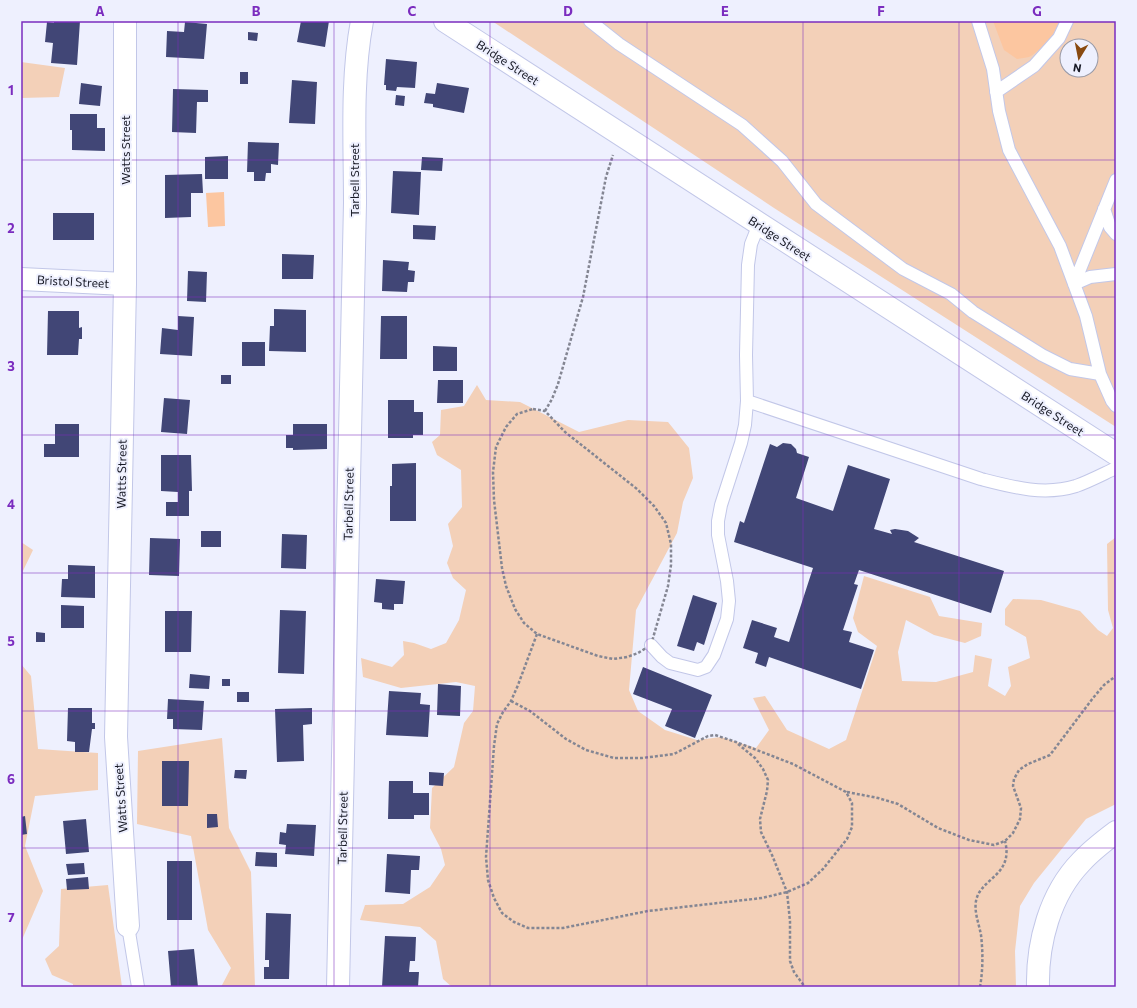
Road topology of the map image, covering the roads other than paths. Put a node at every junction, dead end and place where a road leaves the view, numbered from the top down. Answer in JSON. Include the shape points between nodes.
{"nodes":[{"id":1,"x":125,"y":21,"type":"edge"},
{"id":2,"x":362,"y":21,"type":"edge"},
{"id":3,"x":445,"y":21,"type":"edge"},
{"id":4,"x":590,"y":21,"type":"edge"},
{"id":5,"x":978,"y":21,"type":"edge"},
{"id":6,"x":1067,"y":21,"type":"edge"},
{"id":7,"x":996,"y":92,"type":"junction"},
{"id":8,"x":1116,"y":180,"type":"edge"},
{"id":9,"x":1104,"y":209,"type":"junction"},
{"id":10,"x":759,"y":224,"type":"junction"},
{"id":11,"x":1116,"y":234,"type":"edge"},
{"id":12,"x":1116,"y":274,"type":"edge"},
{"id":13,"x":21,"y":279,"type":"edge"},
{"id":14,"x":125,"y":284,"type":"junction"},
{"id":15,"x":1074,"y":284,"type":"junction"},
{"id":16,"x":1100,"y":374,"type":"junction"},
{"id":17,"x":747,"y":401,"type":"junction"},
{"id":18,"x":1116,"y":406,"type":"edge"},
{"id":19,"x":1116,"y":454,"type":"edge"},
{"id":20,"x":1116,"y":468,"type":"edge"},
{"id":21,"x":651,"y":644,"type":"road end"},
{"id":22,"x":1116,"y":832,"type":"edge"},
{"id":23,"x":128,"y":926,"type":"joint"},
{"id":24,"x":138,"y":987,"type":"edge"},
{"id":25,"x":338,"y":987,"type":"edge"},
{"id":26,"x":1038,"y":987,"type":"edge"}],
"edges":[{"from":1,"to":14,"type":"street","name":"Watts Street"},
{"from":2,"to":25,"type":"street","name":"Tarbell Street","via":[[356,61]]},
{"from":3,"to":10,"type":"street","name":"Bridge Street"},
{"from":4,"to":16,"type":"lane","via":[[619,44],[742,125],[782,161],[816,204],[903,269],[951,294],[973,312],[1042,355],[1070,369]]},
{"from":5,"to":7,"type":"lane","via":[[993,69]]},
{"from":6,"to":7,"type":"lane","via":[[1059,38],[1034,66]]},
{"from":7,"to":15,"type":"lane","via":[[1009,150],[1060,246]]},
{"from":8,"to":9,"type":"lane"},
{"from":9,"to":11,"type":"lane","via":[[1110,227]]},
{"from":9,"to":15,"type":"lane"},
{"from":10,"to":17,"type":"lane","via":[[748,265]]},
{"from":10,"to":19,"type":"street","name":"Bridge Street"},
{"from":12,"to":15,"type":"lane","via":[[1090,277]]},
{"from":13,"to":14,"type":"street","name":"Bristol Street"},
{"from":14,"to":23,"type":"street","name":"Watts Street","via":[[116,737]]},
{"from":15,"to":16,"type":"lane","via":[[1086,316]]},
{"from":16,"to":18,"type":"lane"},
{"from":17,"to":20,"type":"lane","via":[[1011,487],[1056,490],[1076,486]]},
{"from":17,"to":21,"type":"lane","via":[[741,443],[718,521],[729,601],[727,619],[714,655],[706,667],[698,670],[670,663]]},
{"from":22,"to":26,"type":"street","via":[[1097,846],[1065,881],[1054,903],[1040,948]]},
{"from":23,"to":24,"type":"lane"}]}
